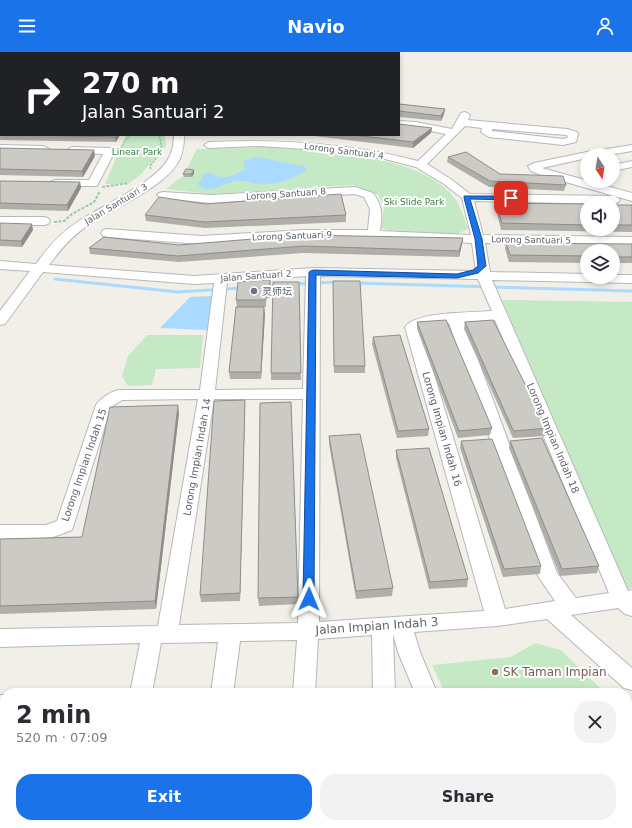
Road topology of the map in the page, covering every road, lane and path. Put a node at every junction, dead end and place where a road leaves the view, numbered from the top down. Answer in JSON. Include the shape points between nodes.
{"nodes":[{"id":1,"x":400,"y":124,"type":"edge"},
{"id":2,"x":488,"y":125,"type":"junction"},
{"id":3,"x":454,"y":133,"type":"junction"},
{"id":4,"x":128,"y":136,"type":"edge"},
{"id":5,"x":159,"y":136,"type":"edge"},
{"id":6,"x":179,"y":136,"type":"edge"},
{"id":7,"x":209,"y":145,"type":"dead end"},
{"id":8,"x":0,"y":148,"type":"edge"},
{"id":9,"x":632,"y":148,"type":"edge"},
{"id":10,"x":620,"y":150,"type":"edge"},
{"id":11,"x":110,"y":151,"type":"junction"},
{"id":12,"x":580,"y":157,"type":"edge"},
{"id":13,"x":632,"y":164,"type":"edge"},
{"id":14,"x":420,"y":165,"type":"junction"},
{"id":15,"x":620,"y":167,"type":"edge"},
{"id":16,"x":149,"y":172,"type":"dead end"},
{"id":17,"x":580,"y":174,"type":"edge"},
{"id":18,"x":560,"y":178,"type":"junction"},
{"id":19,"x":134,"y":182,"type":"dead end"},
{"id":20,"x":46,"y":183,"type":"edge"},
{"id":21,"x":98,"y":185,"type":"junction"},
{"id":22,"x":163,"y":195,"type":"dead end"},
{"id":23,"x":632,"y":197,"type":"edge"},
{"id":24,"x":467,"y":198,"type":"junction"},
{"id":25,"x":580,"y":200,"type":"edge"},
{"id":26,"x":0,"y":220,"type":"edge"},
{"id":27,"x":44,"y":221,"type":"joint"},
{"id":28,"x":107,"y":233,"type":"dead end"},
{"id":29,"x":374,"y":234,"type":"junction"},
{"id":30,"x":478,"y":239,"type":"junction"},
{"id":31,"x":632,"y":241,"type":"edge"},
{"id":32,"x":0,"y":265,"type":"edge"},
{"id":33,"x":41,"y":267,"type":"junction"},
{"id":34,"x":312,"y":279,"type":"junction"},
{"id":35,"x":632,"y":279,"type":"edge"},
{"id":36,"x":486,"y":280,"type":"junction"},
{"id":37,"x":221,"y":286,"type":"junction"},
{"id":38,"x":500,"y":315,"type":"junction"},
{"id":39,"x":455,"y":318,"type":"junction"},
{"id":40,"x":0,"y":321,"type":"edge"},
{"id":41,"x":207,"y":394,"type":"junction"},
{"id":42,"x":312,"y":394,"type":"junction"},
{"id":43,"x":0,"y":532,"type":"edge"},
{"id":44,"x":629,"y":602,"type":"edge"},
{"id":45,"x":561,"y":609,"type":"junction"},
{"id":46,"x":497,"y":618,"type":"junction"},
{"id":47,"x":392,"y":625,"type":"junction"},
{"id":48,"x":308,"y":631,"type":"junction"},
{"id":49,"x":230,"y":633,"type":"junction"},
{"id":50,"x":160,"y":634,"type":"junction"},
{"id":51,"x":0,"y":638,"type":"edge"},
{"id":52,"x":632,"y":681,"type":"edge"},
{"id":53,"x":143,"y":688,"type":"edge"},
{"id":54,"x":223,"y":688,"type":"edge"},
{"id":55,"x":304,"y":688,"type":"edge"},
{"id":56,"x":385,"y":688,"type":"edge"},
{"id":57,"x":424,"y":688,"type":"edge"}],
"edges":[{"from":1,"to":3,"type":"street"},
{"from":2,"to":2,"type":"street","via":[[567,132],[573,134],[569,142],[541,140],[489,134],[486,132]]},
{"from":2,"to":3,"type":"street","via":[[463,119]]},
{"from":3,"to":14,"type":"street"},
{"from":4,"to":11,"type":"path","via":[[122,148]]},
{"from":5,"to":16,"type":"path","via":[[162,148]]},
{"from":6,"to":33,"type":"street","name":"Jalan Santuari 3","via":[[179,146],[172,163],[152,182],[82,224],[58,243]]},
{"from":7,"to":14,"type":"street","name":"Lorong Santuari 4","via":[[259,144],[335,148],[386,156]]},
{"from":8,"to":11,"type":"street"},
{"from":9,"to":10,"type":"street"},
{"from":11,"to":21,"type":"street"},
{"from":12,"to":18,"type":"street","via":[[534,166]]},
{"from":13,"to":15,"type":"street"},
{"from":14,"to":24,"type":"street","name":"Lorong Santuari 4","via":[[448,182]]},
{"from":17,"to":18,"type":"street"},
{"from":18,"to":23,"type":"street"},
{"from":19,"to":21,"type":"path","via":[[117,186]]},
{"from":20,"to":21,"type":"street"},
{"from":21,"to":27,"type":"path","via":[[94,202],[64,221]]},
{"from":22,"to":29,"type":"street","name":"Lorong Santuari 8","via":[[211,199],[355,190],[369,195],[376,209]]},
{"from":24,"to":25,"type":"street"},
{"from":24,"to":30,"type":"street"},
{"from":26,"to":27,"type":"street"},
{"from":28,"to":29,"type":"street","name":"Lorong Santuari 9","via":[[201,240],[305,234]]},
{"from":29,"to":30,"type":"street","name":"Lorong Santuari 9"},
{"from":30,"to":31,"type":"street","name":"Lorong Santuari 5"},
{"from":30,"to":36,"type":"street"},
{"from":32,"to":33,"type":"street","name":"Jalan Santuari 2"},
{"from":33,"to":37,"type":"street","name":"Jalan Santuari 2","via":[[194,280]]},
{"from":33,"to":40,"type":"street","name":"Jalan Santuari 3"},
{"from":34,"to":36,"type":"street","name":"Jalan Santuari 2","via":[[457,276]]},
{"from":34,"to":37,"type":"street","name":"Jalan Santuari 2"},
{"from":34,"to":42,"type":"street"},
{"from":35,"to":36,"type":"street","name":"Jalan Santuari 2","via":[[512,277]]},
{"from":36,"to":38,"type":"street","name":"Lorong Impian Indah 18"},
{"from":37,"to":41,"type":"street","name":"Lorong Impian Indah 14"},
{"from":38,"to":39,"type":"street","name":"Lorong Impian Indah 16"},
{"from":38,"to":44,"type":"street","name":"Lorong Impian Indah 18","via":[[546,441]]},
{"from":39,"to":45,"type":"street","via":[[508,443],[548,576]]},
{"from":39,"to":46,"type":"street","name":"Lorong Impian Indah 16","via":[[426,320],[412,327]]},
{"from":41,"to":42,"type":"street"},
{"from":41,"to":43,"type":"street","name":"Lorong Impian Indah 15","via":[[118,395],[104,405],[65,525],[48,532]]},
{"from":41,"to":50,"type":"street","name":"Lorong Impian Indah 14"},
{"from":42,"to":48,"type":"street"},
{"from":44,"to":45,"type":"street","name":"Jalan Impian Indah 3"},
{"from":45,"to":46,"type":"street","name":"Jalan Impian Indah 3"},
{"from":45,"to":52,"type":"street"},
{"from":46,"to":47,"type":"street","name":"Jalan Impian Indah 3"},
{"from":47,"to":48,"type":"street","name":"Jalan Impian Indah 3"},
{"from":47,"to":56,"type":"street"},
{"from":47,"to":57,"type":"street","via":[[409,652]]},
{"from":48,"to":49,"type":"street","name":"Jalan Impian Indah 3"},
{"from":48,"to":55,"type":"street"},
{"from":49,"to":50,"type":"street","name":"Jalan Impian Indah 3"},
{"from":49,"to":54,"type":"street"},
{"from":50,"to":51,"type":"street","name":"Jalan Impian Indah 3"},
{"from":50,"to":53,"type":"street","name":"Lorong Impian Indah 14"}]}
